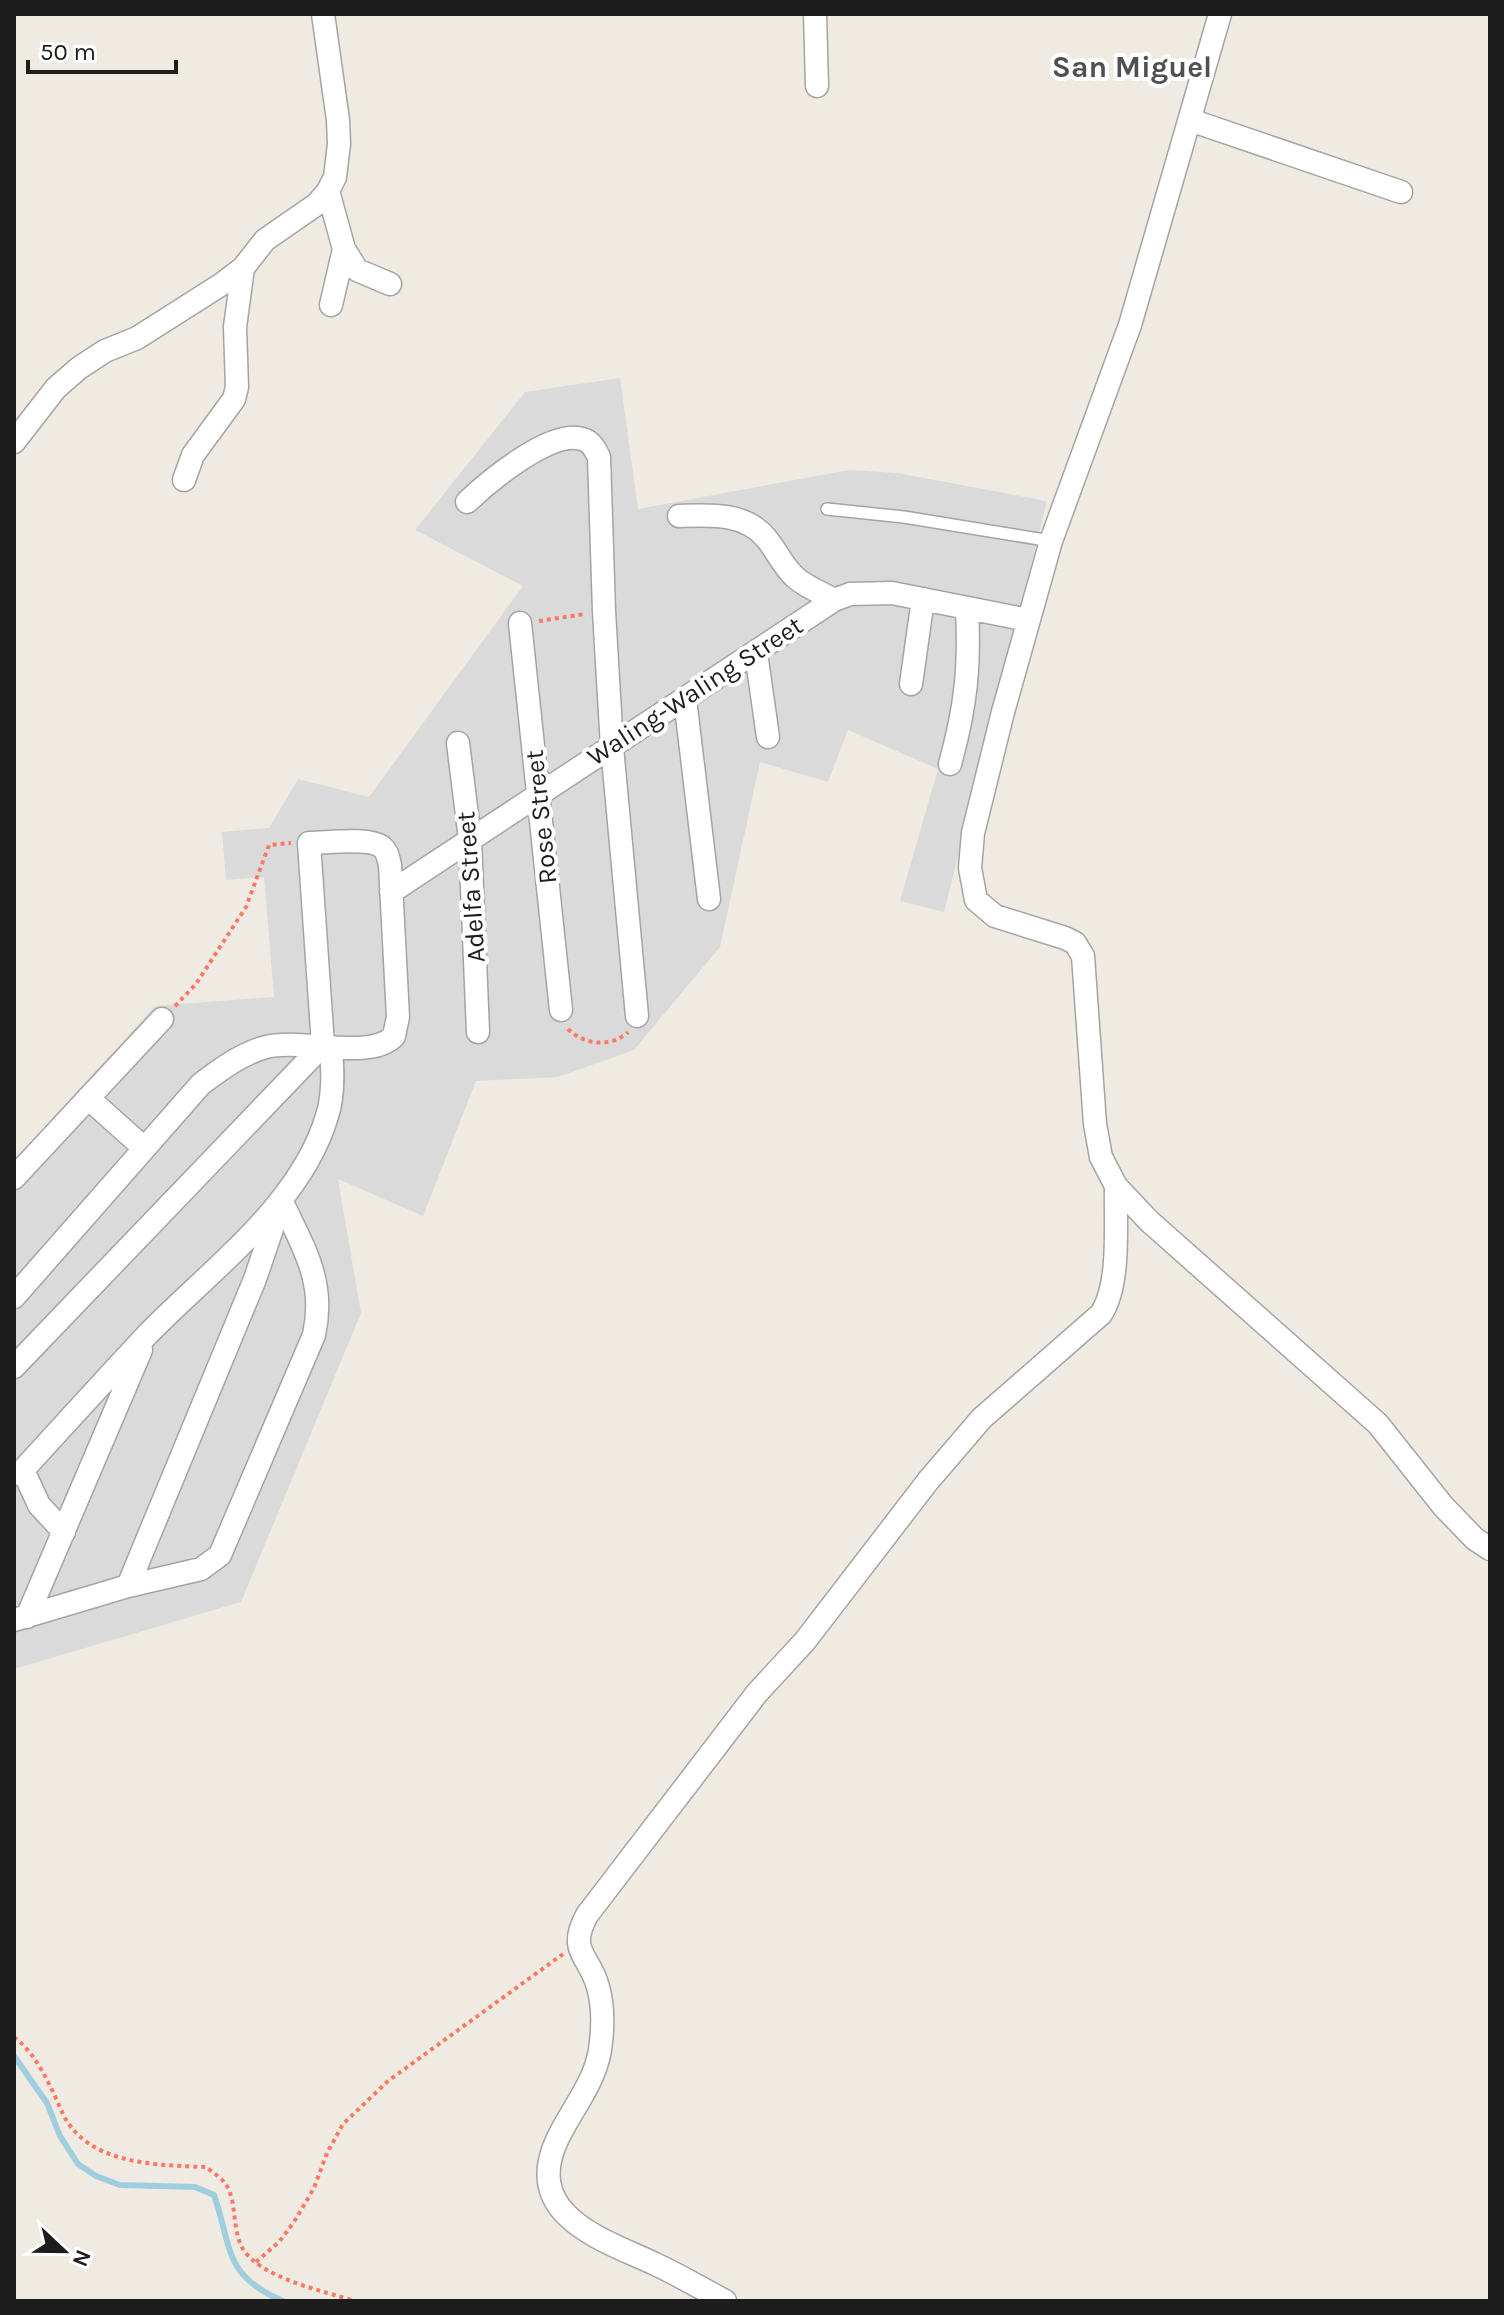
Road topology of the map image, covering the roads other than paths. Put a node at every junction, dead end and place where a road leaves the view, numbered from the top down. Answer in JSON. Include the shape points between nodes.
{"nodes":[{"id":1,"x":323,"y":14,"type":"edge"},
{"id":2,"x":815,"y":14,"type":"edge"},
{"id":3,"x":1220,"y":14,"type":"edge"},
{"id":4,"x":817,"y":86,"type":"dead end"},
{"id":5,"x":1190,"y":120,"type":"junction"},
{"id":6,"x":328,"y":191,"type":"junction"},
{"id":7,"x":1401,"y":192,"type":"dead end"},
{"id":8,"x":344,"y":249,"type":"junction"},
{"id":9,"x":243,"y":268,"type":"junction"},
{"id":10,"x":390,"y":284,"type":"dead end"},
{"id":11,"x":331,"y":305,"type":"dead end"},
{"id":12,"x":14,"y":442,"type":"edge"},
{"id":13,"x":184,"y":480,"type":"dead end"},
{"id":14,"x":467,"y":502,"type":"dead end"},
{"id":15,"x":827,"y":509,"type":"dead end"},
{"id":16,"x":679,"y":516,"type":"dead end"},
{"id":17,"x":1051,"y":541,"type":"junction"},
{"id":18,"x":923,"y":599,"type":"junction"},
{"id":19,"x":834,"y":600,"type":"junction"},
{"id":20,"x":967,"y":608,"type":"junction"},
{"id":21,"x":1028,"y":620,"type":"junction"},
{"id":22,"x":520,"y":623,"type":"road end"},
{"id":23,"x":756,"y":653,"type":"junction"},
{"id":24,"x":911,"y":684,"type":"dead end"},
{"id":25,"x":685,"y":699,"type":"junction"},
{"id":26,"x":768,"y":737,"type":"dead end"},
{"id":27,"x":458,"y":743,"type":"dead end"},
{"id":28,"x":612,"y":747,"type":"junction"},
{"id":29,"x":950,"y":764,"type":"dead end"},
{"id":30,"x":539,"y":793,"type":"junction"},
{"id":31,"x":470,"y":839,"type":"junction"},
{"id":32,"x":391,"y":892,"type":"junction"},
{"id":33,"x":709,"y":899,"type":"dead end"},
{"id":34,"x":561,"y":1010,"type":"road end"},
{"id":35,"x":637,"y":1016,"type":"road end"},
{"id":36,"x":162,"y":1019,"type":"road end"},
{"id":37,"x":478,"y":1032,"type":"dead end"},
{"id":38,"x":327,"y":1047,"type":"junction"},
{"id":39,"x":88,"y":1098,"type":"junction"},
{"id":40,"x":144,"y":1148,"type":"junction"},
{"id":41,"x":14,"y":1178,"type":"edge"},
{"id":42,"x":1116,"y":1186,"type":"junction"},
{"id":43,"x":278,"y":1204,"type":"junction"},
{"id":44,"x":14,"y":1297,"type":"edge"},
{"id":45,"x":148,"y":1335,"type":"junction"},
{"id":46,"x":14,"y":1367,"type":"edge"},
{"id":47,"x":18,"y":1472,"type":"edge"},
{"id":48,"x":64,"y":1532,"type":"junction"},
{"id":49,"x":1490,"y":1549,"type":"edge"},
{"id":50,"x":128,"y":1586,"type":"junction"},
{"id":51,"x":20,"y":1618,"type":"edge"},
{"id":52,"x":725,"y":2301,"type":"edge"}],
"edges":[{"from":1,"to":6,"type":"street","via":[[339,144]]},
{"from":2,"to":4,"type":"street"},
{"from":3,"to":5,"type":"street"},
{"from":5,"to":7,"type":"street"},
{"from":5,"to":17,"type":"street","via":[[1130,325]]},
{"from":6,"to":8,"type":"street"},
{"from":6,"to":9,"type":"street","via":[[265,240]]},
{"from":8,"to":10,"type":"street","via":[[357,270]]},
{"from":8,"to":11,"type":"street"},
{"from":9,"to":12,"type":"street","via":[[172,317],[79,368],[46,399]]},
{"from":9,"to":13,"type":"street","via":[[234,399],[197,447]]},
{"from":14,"to":28,"type":"street","via":[[497,474],[536,450],[572,438],[592,445],[599,457]]},
{"from":15,"to":17,"type":"lane"},
{"from":16,"to":19,"type":"street","via":[[732,518],[752,525],[797,579]]},
{"from":17,"to":21,"type":"street"},
{"from":18,"to":19,"type":"street","name":"Waling-Waling Street","via":[[870,591]]},
{"from":18,"to":20,"type":"street","name":"Waling-Waling Street"},
{"from":18,"to":24,"type":"street"},
{"from":19,"to":23,"type":"street","name":"Waling-Waling Street"},
{"from":20,"to":21,"type":"street","name":"Waling-Waling Street"},
{"from":20,"to":29,"type":"street","via":[[968,685]]},
{"from":21,"to":42,"type":"street","via":[[973,833],[971,885],[976,900],[995,916],[1065,938],[1083,956],[1095,1124],[1101,1157]]},
{"from":22,"to":30,"type":"street","name":"Rose Street"},
{"from":23,"to":25,"type":"street","name":"Waling-Waling Street"},
{"from":23,"to":26,"type":"street"},
{"from":25,"to":28,"type":"street","name":"Waling-Waling Street"},
{"from":25,"to":33,"type":"street"},
{"from":27,"to":31,"type":"street","name":"Adelfa Street"},
{"from":28,"to":30,"type":"street","name":"Waling-Waling Street"},
{"from":28,"to":35,"type":"street"},
{"from":30,"to":31,"type":"street","name":"Waling-Waling Street"},
{"from":30,"to":34,"type":"street","name":"Rose Street"},
{"from":31,"to":32,"type":"street","name":"Waling-Waling Street"},
{"from":31,"to":37,"type":"street","name":"Adelfa Street"},
{"from":32,"to":38,"type":"street","via":[[398,1017],[394,1036],[381,1045]]},
{"from":32,"to":38,"type":"street","via":[[387,853],[381,846],[309,843]]},
{"from":36,"to":39,"type":"street"},
{"from":38,"to":40,"type":"street","via":[[266,1047],[225,1066],[201,1084]]},
{"from":38,"to":43,"type":"street","via":[[332,1077],[328,1114],[305,1164]]},
{"from":38,"to":46,"type":"street"},
{"from":39,"to":40,"type":"street"},
{"from":39,"to":41,"type":"street"},
{"from":40,"to":44,"type":"street"},
{"from":42,"to":49,"type":"street","via":[[1378,1424],[1443,1506]]},
{"from":42,"to":52,"type":"street","via":[[1112,1276],[1101,1314],[982,1418],[928,1481],[805,1641],[757,1693],[577,1934],[598,1986],[601,2041],[590,2085],[556,2143],[549,2170],[554,2196],[579,2228]]},
{"from":43,"to":45,"type":"street"},
{"from":43,"to":50,"type":"street","via":[[255,1279]]},
{"from":43,"to":50,"type":"street","via":[[309,1259],[318,1288],[314,1335],[220,1555],[201,1569]]},
{"from":45,"to":47,"type":"street"},
{"from":45,"to":48,"type":"street"},
{"from":47,"to":48,"type":"street"},
{"from":48,"to":51,"type":"street"},
{"from":50,"to":51,"type":"street"}]}
